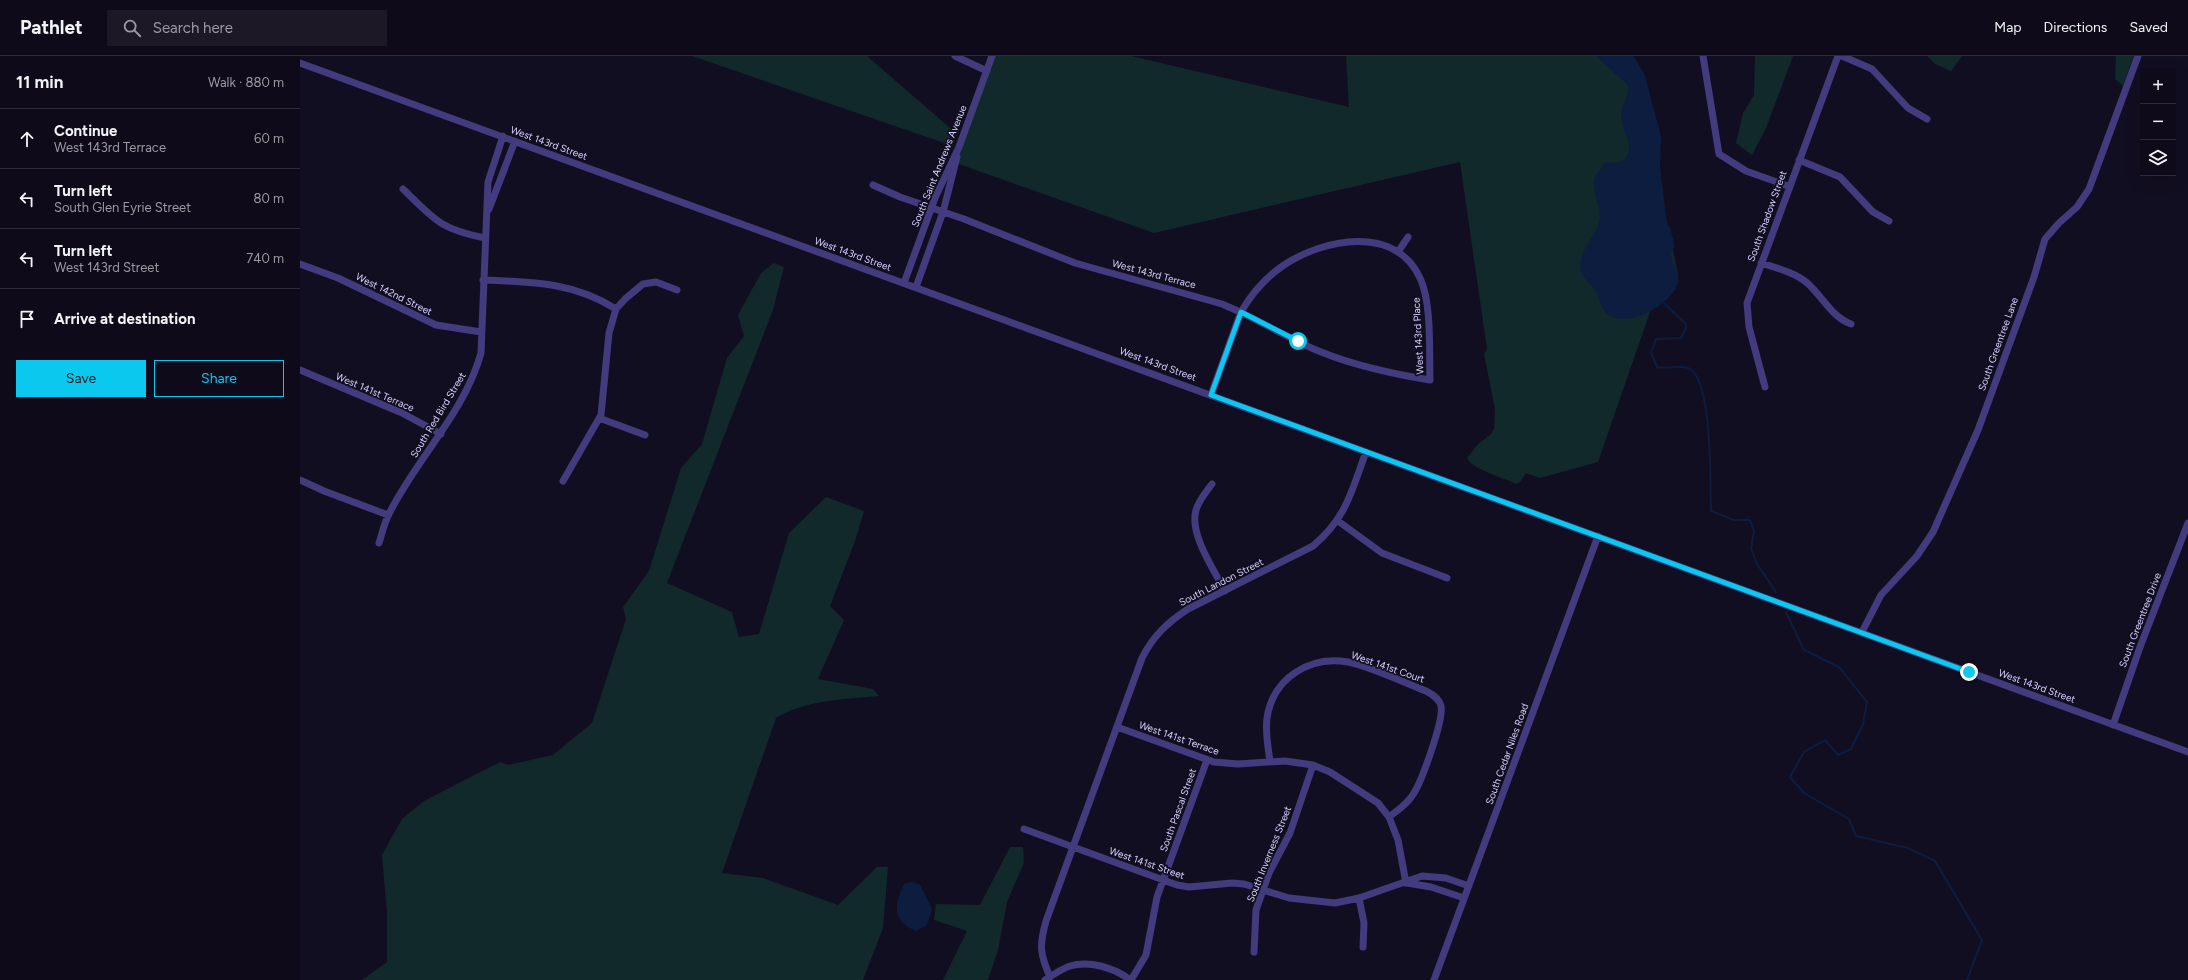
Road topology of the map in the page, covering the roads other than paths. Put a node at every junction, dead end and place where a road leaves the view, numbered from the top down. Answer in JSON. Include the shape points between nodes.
{"nodes":[{"id":1,"x":956,"y":56,"type":"edge"},
{"id":2,"x":992,"y":56,"type":"edge"},
{"id":3,"x":1703,"y":56,"type":"edge"},
{"id":4,"x":1838,"y":56,"type":"edge"},
{"id":5,"x":1842,"y":56,"type":"edge"},
{"id":6,"x":2138,"y":56,"type":"edge"},
{"id":7,"x":300,"y":63,"type":"edge"},
{"id":8,"x":987,"y":71,"type":"junction"},
{"id":9,"x":1927,"y":119,"type":"dead end"},
{"id":10,"x":503,"y":136,"type":"junction"},
{"id":11,"x":515,"y":141,"type":"junction"},
{"id":12,"x":958,"y":147,"type":"junction"},
{"id":13,"x":1799,"y":160,"type":"junction"},
{"id":14,"x":873,"y":185,"type":"dead end"},
{"id":15,"x":1788,"y":186,"type":"junction"},
{"id":16,"x":403,"y":189,"type":"dead end"},
{"id":17,"x":931,"y":208,"type":"junction"},
{"id":18,"x":943,"y":212,"type":"junction"},
{"id":19,"x":487,"y":215,"type":"junction"},
{"id":20,"x":1888,"y":221,"type":"dead end"},
{"id":21,"x":1408,"y":237,"type":"dead end"},
{"id":22,"x":485,"y":238,"type":"junction"},
{"id":23,"x":1398,"y":252,"type":"junction"},
{"id":24,"x":1761,"y":263,"type":"junction"},
{"id":25,"x":300,"y":264,"type":"edge"},
{"id":26,"x":483,"y":280,"type":"junction"},
{"id":27,"x":904,"y":283,"type":"junction"},
{"id":28,"x":916,"y":287,"type":"junction"},
{"id":29,"x":677,"y":290,"type":"dead end"},
{"id":30,"x":616,"y":309,"type":"junction"},
{"id":31,"x":1241,"y":312,"type":"junction"},
{"id":32,"x":1851,"y":324,"type":"dead end"},
{"id":33,"x":481,"y":332,"type":"junction"},
{"id":34,"x":300,"y":370,"type":"edge"},
{"id":35,"x":1430,"y":380,"type":"joint"},
{"id":36,"x":1765,"y":388,"type":"dead end"},
{"id":37,"x":1211,"y":395,"type":"junction"},
{"id":38,"x":599,"y":418,"type":"junction"},
{"id":39,"x":441,"y":434,"type":"junction"},
{"id":40,"x":645,"y":435,"type":"dead end"},
{"id":41,"x":1366,"y":452,"type":"junction"},
{"id":42,"x":300,"y":480,"type":"edge"},
{"id":43,"x":563,"y":481,"type":"dead end"},
{"id":44,"x":1212,"y":484,"type":"dead end"},
{"id":45,"x":388,"y":515,"type":"junction"},
{"id":46,"x":1338,"y":521,"type":"junction"},
{"id":47,"x":2188,"y":523,"type":"edge"},
{"id":48,"x":1598,"y":536,"type":"junction"},
{"id":49,"x":379,"y":543,"type":"dead end"},
{"id":50,"x":1447,"y":578,"type":"dead end"},
{"id":51,"x":1225,"y":591,"type":"junction"},
{"id":52,"x":1862,"y":632,"type":"junction"},
{"id":53,"x":2113,"y":725,"type":"junction"},
{"id":54,"x":1117,"y":727,"type":"junction"},
{"id":55,"x":2188,"y":752,"type":"edge"},
{"id":56,"x":1207,"y":760,"type":"junction"},
{"id":57,"x":1270,"y":761,"type":"junction"},
{"id":58,"x":1312,"y":765,"type":"junction"},
{"id":59,"x":1389,"y":817,"type":"junction"},
{"id":60,"x":1024,"y":829,"type":"dead end"},
{"id":61,"x":1073,"y":846,"type":"junction"},
{"id":62,"x":1163,"y":880,"type":"junction"},
{"id":63,"x":1406,"y":883,"type":"junction"},
{"id":64,"x":1469,"y":886,"type":"junction"},
{"id":65,"x":1263,"y":889,"type":"junction"},
{"id":66,"x":1359,"y":898,"type":"junction"},
{"id":67,"x":1464,"y":898,"type":"junction"},
{"id":68,"x":1363,"y":947,"type":"dead end"},
{"id":69,"x":1254,"y":952,"type":"dead end"},
{"id":70,"x":1048,"y":979,"type":"edge"},
{"id":71,"x":1130,"y":980,"type":"edge"},
{"id":72,"x":1434,"y":980,"type":"edge"}],
"edges":[{"from":1,"to":8,"type":"street"},
{"from":2,"to":8,"type":"street","name":"South Saint Andrews Avenue"},
{"from":3,"to":15,"type":"street","via":[[1719,154],[1746,171]]},
{"from":4,"to":13,"type":"street","name":"South Shadow Street"},
{"from":5,"to":9,"type":"street","via":[[1872,69],[1908,108]]},
{"from":6,"to":52,"type":"street","name":"South Greentree Lane","via":[[2089,189],[2076,207],[2045,239],[2034,277],[1978,430],[1934,532],[1917,556],[1881,595]]},
{"from":7,"to":10,"type":"street","name":"West 143rd Street"},
{"from":8,"to":12,"type":"street","name":"South Saint Andrews Avenue"},
{"from":10,"to":11,"type":"street","name":"West 143rd Street"},
{"from":10,"to":19,"type":"street","name":"South Red Bird Street","via":[[489,176]]},
{"from":11,"to":19,"type":"street","name":"South Red Bird Street"},
{"from":11,"to":27,"type":"street","name":"West 143rd Street"},
{"from":12,"to":17,"type":"street","name":"South Saint Andrews Avenue"},
{"from":12,"to":18,"type":"street"},
{"from":13,"to":15,"type":"street","name":"South Shadow Street"},
{"from":13,"to":20,"type":"street","via":[[1840,177],[1873,212]]},
{"from":14,"to":17,"type":"street","name":"West 143rd Terrace"},
{"from":15,"to":24,"type":"street","name":"South Shadow Street"},
{"from":16,"to":22,"type":"street","via":[[438,223],[459,233]]},
{"from":17,"to":18,"type":"street","name":"West 143rd Terrace"},
{"from":17,"to":27,"type":"street","name":"South Saint Andrews Avenue"},
{"from":18,"to":28,"type":"street"},
{"from":18,"to":31,"type":"street","name":"West 143rd Terrace","via":[[1080,264],[1192,294]]},
{"from":19,"to":22,"type":"street","name":"South Red Bird Street"},
{"from":21,"to":23,"type":"street"},
{"from":22,"to":26,"type":"street","name":"South Red Bird Street"},
{"from":23,"to":31,"type":"street","name":"West 143rd Place","via":[[1381,244],[1363,241],[1342,243],[1312,252],[1284,266],[1266,279],[1252,294]]},
{"from":23,"to":35,"type":"street","name":"West 143rd Place","via":[[1409,261],[1423,285],[1427,304]]},
{"from":24,"to":32,"type":"street","via":[[1801,278],[1838,317]]},
{"from":24,"to":36,"type":"street","name":"South Shadow Street","via":[[1749,294],[1746,311]]},
{"from":25,"to":33,"type":"street","name":"West 142nd Street","via":[[338,278],[436,325]]},
{"from":26,"to":30,"type":"street","via":[[538,282],[568,287]]},
{"from":26,"to":33,"type":"street","name":"South Red Bird Street"},
{"from":27,"to":28,"type":"street","name":"West 143rd Street"},
{"from":28,"to":37,"type":"street","name":"West 143rd Street"},
{"from":29,"to":30,"type":"street","via":[[656,282],[643,284]]},
{"from":30,"to":38,"type":"street","via":[[608,333]]},
{"from":31,"to":35,"type":"street","name":"West 143rd Terrace","via":[[1338,358],[1378,371]]},
{"from":31,"to":37,"type":"street","name":"West 143rd Place"},
{"from":33,"to":39,"type":"street","name":"South Red Bird Street","via":[[481,353],[471,383]]},
{"from":34,"to":39,"type":"street","name":"West 141st Terrace","via":[[402,413]]},
{"from":37,"to":41,"type":"street","name":"West 143rd Street"},
{"from":38,"to":40,"type":"street"},
{"from":38,"to":43,"type":"street"},
{"from":39,"to":45,"type":"street","name":"South Red Bird Street","via":[[410,477]]},
{"from":41,"to":46,"type":"street","name":"South Landon Street","via":[[1348,502]]},
{"from":41,"to":48,"type":"street","name":"West 143rd Street"},
{"from":42,"to":45,"type":"street"},
{"from":44,"to":51,"type":"street","via":[[1201,498],[1196,511],[1195,525],[1201,545]]},
{"from":45,"to":49,"type":"street","name":"South Red Bird Street"},
{"from":46,"to":50,"type":"street","via":[[1382,553]]},
{"from":46,"to":51,"type":"street","name":"South Landon Street","via":[[1313,546]]},
{"from":47,"to":53,"type":"street","name":"South Greentree Drive"},
{"from":48,"to":52,"type":"street","name":"West 143rd Street"},
{"from":48,"to":64,"type":"street","name":"South Cedar Niles Road"},
{"from":51,"to":54,"type":"street","name":"South Landon Street","via":[[1173,619],[1150,643]]},
{"from":52,"to":53,"type":"street","name":"West 143rd Street"},
{"from":53,"to":55,"type":"street","name":"West 143rd Street"},
{"from":54,"to":56,"type":"street","name":"West 141st Terrace"},
{"from":54,"to":61,"type":"street","name":"South Landon Street"},
{"from":56,"to":57,"type":"street","name":"West 141st Terrace","via":[[1226,764]]},
{"from":56,"to":62,"type":"street","name":"South Pascal Street"},
{"from":57,"to":58,"type":"street","name":"West 141st Terrace"},
{"from":57,"to":59,"type":"street","name":"West 141st Court","via":[[1266,728],[1270,706],[1280,686],[1304,667],[1326,661],[1350,663],[1426,691],[1435,696],[1440,704],[1441,721],[1413,795]]},
{"from":58,"to":59,"type":"street","name":"West 141st Terrace","via":[[1348,782],[1378,804]]},
{"from":58,"to":65,"type":"street","name":"South Inverness Street","via":[[1290,833]]},
{"from":59,"to":63,"type":"street","name":"West 141st Terrace","via":[[1398,840]]},
{"from":60,"to":61,"type":"street","name":"West 141st Street"},
{"from":61,"to":62,"type":"street","name":"West 141st Street"},
{"from":61,"to":70,"type":"street","name":"South Landon Street","via":[[1041,940],[1042,958]]},
{"from":62,"to":65,"type":"street","name":"West 141st Street","via":[[1190,887],[1232,883]]},
{"from":62,"to":71,"type":"street","name":"South Pascal Street","via":[[1157,897],[1149,947]]},
{"from":63,"to":64,"type":"street","name":"West 141st Street","via":[[1422,876],[1437,876]]},
{"from":63,"to":66,"type":"street","name":"West 141st Street"},
{"from":63,"to":67,"type":"street","name":"West 141st Street","via":[[1431,887]]},
{"from":64,"to":67,"type":"street","name":"South Cedar Niles Road"},
{"from":65,"to":66,"type":"street","name":"West 141st Street","via":[[1303,901],[1335,903]]},
{"from":65,"to":69,"type":"street","name":"South Inverness Street","via":[[1256,910]]},
{"from":66,"to":68,"type":"street","via":[[1364,923]]},
{"from":67,"to":72,"type":"street","name":"South Cedar Niles Road"},
{"from":70,"to":71,"type":"street","via":[[1071,966],[1084,965],[1108,968]]}]}
